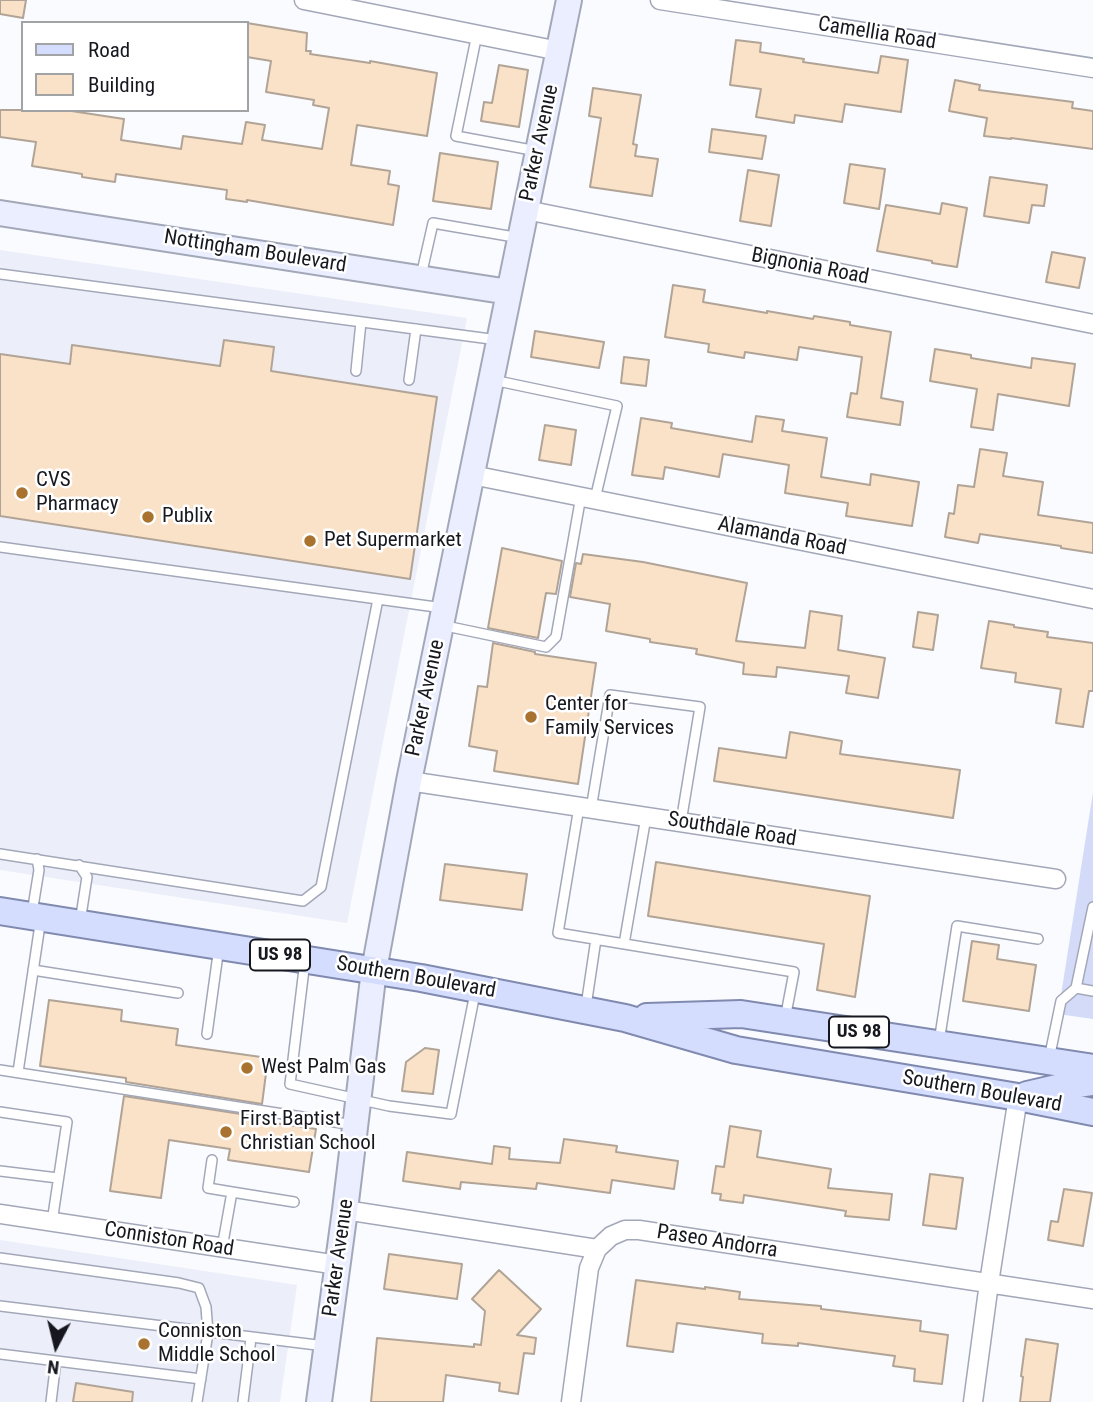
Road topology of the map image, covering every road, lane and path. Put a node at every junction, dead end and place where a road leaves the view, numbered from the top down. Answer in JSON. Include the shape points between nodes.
{"nodes":[{"id":1,"x":304,"y":0,"type":"edge"},
{"id":2,"x":569,"y":0,"type":"edge"},
{"id":3,"x":660,"y":0,"type":"edge"},
{"id":4,"x":477,"y":34,"type":"junction"},
{"id":5,"x":559,"y":51,"type":"junction"},
{"id":6,"x":1093,"y":68,"type":"edge"},
{"id":7,"x":538,"y":152,"type":"junction"},
{"id":8,"x":526,"y":210,"type":"junction"},
{"id":9,"x":0,"y":213,"type":"edge"},
{"id":10,"x":520,"y":238,"type":"junction"},
{"id":11,"x":0,"y":274,"type":"edge"},
{"id":12,"x":421,"y":278,"type":"junction"},
{"id":13,"x":509,"y":292,"type":"junction"},
{"id":14,"x":360,"y":322,"type":"junction"},
{"id":15,"x":1093,"y":324,"type":"edge"},
{"id":16,"x":415,"y":329,"type":"junction"},
{"id":17,"x":499,"y":341,"type":"junction"},
{"id":18,"x":356,"y":371,"type":"dead end"},
{"id":19,"x":409,"y":380,"type":"dead end"},
{"id":20,"x":491,"y":380,"type":"junction"},
{"id":21,"x":472,"y":475,"type":"junction"},
{"id":22,"x":588,"y":498,"type":"junction"},
{"id":23,"x":0,"y":547,"type":"edge"},
{"id":24,"x":378,"y":599,"type":"junction"},
{"id":25,"x":1093,"y":599,"type":"edge"},
{"id":26,"x":442,"y":616,"type":"junction"},
{"id":27,"x":409,"y":781,"type":"junction"},
{"id":28,"x":585,"y":808,"type":"junction"},
{"id":29,"x":646,"y":817,"type":"junction"},
{"id":30,"x":681,"y":822,"type":"junction"},
{"id":31,"x":0,"y":853,"type":"edge"},
{"id":32,"x":37,"y":859,"type":"junction"},
{"id":33,"x":79,"y":865,"type":"junction"},
{"id":34,"x":1056,"y":879,"type":"dead end"},
{"id":35,"x":1093,"y":907,"type":"edge"},
{"id":36,"x":0,"y":911,"type":"edge"},
{"id":37,"x":36,"y":917,"type":"junction"},
{"id":38,"x":79,"y":924,"type":"junction"},
{"id":39,"x":596,"y":939,"type":"junction"},
{"id":40,"x":1038,"y":939,"type":"dead end"},
{"id":41,"x":624,"y":944,"type":"junction"},
{"id":42,"x":220,"y":946,"type":"junction"},
{"id":43,"x":306,"y":959,"type":"junction"},
{"id":44,"x":33,"y":970,"type":"junction"},
{"id":45,"x":374,"y":970,"type":"junction"},
{"id":46,"x":1076,"y":988,"type":"junction"},
{"id":47,"x":475,"y":989,"type":"junction"},
{"id":48,"x":1093,"y":991,"type":"edge"},
{"id":49,"x":178,"y":993,"type":"dead end"},
{"id":50,"x":586,"y":1011,"type":"junction"},
{"id":51,"x":625,"y":1018,"type":"junction"},
{"id":52,"x":785,"y":1021,"type":"junction"},
{"id":53,"x":207,"y":1034,"type":"dead end"},
{"id":54,"x":939,"y":1044,"type":"junction"},
{"id":55,"x":1049,"y":1061,"type":"junction"},
{"id":56,"x":1093,"y":1068,"type":"edge"},
{"id":57,"x":0,"y":1070,"type":"edge"},
{"id":58,"x":18,"y":1073,"type":"junction"},
{"id":59,"x":1093,"y":1082,"type":"edge"},
{"id":60,"x":1018,"y":1097,"type":"junction"},
{"id":61,"x":358,"y":1100,"type":"junction"},
{"id":62,"x":0,"y":1112,"type":"edge"},
{"id":63,"x":1093,"y":1112,"type":"edge"},
{"id":64,"x":356,"y":1125,"type":"junction"},
{"id":65,"x":212,"y":1160,"type":"dead end"},
{"id":66,"x":0,"y":1171,"type":"edge"},
{"id":67,"x":58,"y":1178,"type":"junction"},
{"id":68,"x":232,"y":1192,"type":"junction"},
{"id":69,"x":294,"y":1202,"type":"dead end"},
{"id":70,"x":345,"y":1210,"type":"junction"},
{"id":71,"x":0,"y":1214,"type":"edge"},
{"id":72,"x":52,"y":1222,"type":"junction"},
{"id":73,"x":222,"y":1248,"type":"junction"},
{"id":74,"x":597,"y":1248,"type":"junction"},
{"id":75,"x":0,"y":1258,"type":"edge"},
{"id":76,"x":338,"y":1265,"type":"junction"},
{"id":77,"x":989,"y":1283,"type":"junction"},
{"id":78,"x":1093,"y":1299,"type":"edge"},
{"id":79,"x":0,"y":1306,"type":"edge"},
{"id":80,"x":208,"y":1333,"type":"junction"},
{"id":81,"x":251,"y":1338,"type":"junction"},
{"id":82,"x":327,"y":1347,"type":"junction"},
{"id":83,"x":0,"y":1354,"type":"edge"},
{"id":84,"x":56,"y":1361,"type":"junction"},
{"id":85,"x":201,"y":1379,"type":"junction"},
{"id":86,"x":51,"y":1402,"type":"edge"},
{"id":87,"x":197,"y":1402,"type":"edge"},
{"id":88,"x":243,"y":1402,"type":"edge"},
{"id":89,"x":319,"y":1402,"type":"edge"},
{"id":90,"x":570,"y":1402,"type":"edge"},
{"id":91,"x":973,"y":1402,"type":"edge"}],
"edges":[{"from":1,"to":4,"type":"street"},
{"from":2,"to":5,"type":"street","name":"Parker Avenue"},
{"from":3,"to":6,"type":"street","name":"Camellia Road"},
{"from":4,"to":5,"type":"street"},
{"from":4,"to":7,"type":"lane","via":[[456,136]]},
{"from":5,"to":7,"type":"street","name":"Parker Avenue"},
{"from":7,"to":8,"type":"street","name":"Parker Avenue"},
{"from":8,"to":10,"type":"street","name":"Parker Avenue"},
{"from":8,"to":15,"type":"street","name":"Bignonia Road"},
{"from":9,"to":12,"type":"street","name":"Nottingham Boulevard"},
{"from":10,"to":12,"type":"lane","via":[[433,222]]},
{"from":10,"to":13,"type":"street","name":"Parker Avenue"},
{"from":11,"to":14,"type":"lane"},
{"from":12,"to":13,"type":"street","name":"Nottingham Boulevard"},
{"from":13,"to":17,"type":"street","name":"Parker Avenue"},
{"from":14,"to":16,"type":"lane"},
{"from":14,"to":18,"type":"lane"},
{"from":16,"to":17,"type":"lane"},
{"from":16,"to":19,"type":"lane"},
{"from":17,"to":20,"type":"street","name":"Parker Avenue"},
{"from":20,"to":21,"type":"street","name":"Parker Avenue"},
{"from":20,"to":22,"type":"lane","via":[[617,407]]},
{"from":21,"to":22,"type":"street","name":"Alamanda Road"},
{"from":21,"to":26,"type":"street","name":"Parker Avenue"},
{"from":22,"to":25,"type":"street","name":"Alamanda Road"},
{"from":22,"to":26,"type":"lane","via":[[556,637],[546,647]]},
{"from":23,"to":24,"type":"lane"},
{"from":24,"to":26,"type":"lane"},
{"from":24,"to":33,"type":"lane","via":[[321,887],[303,901]]},
{"from":26,"to":27,"type":"street","name":"Parker Avenue"},
{"from":27,"to":28,"type":"street","name":"Southdale Road"},
{"from":27,"to":45,"type":"street","name":"Parker Avenue"},
{"from":28,"to":29,"type":"street","name":"Southdale Road"},
{"from":28,"to":30,"type":"lane","via":[[610,695],[701,707]]},
{"from":28,"to":39,"type":"lane","via":[[558,933]]},
{"from":29,"to":30,"type":"street","name":"Southdale Road"},
{"from":29,"to":41,"type":"lane"},
{"from":30,"to":34,"type":"street","name":"Southdale Road"},
{"from":31,"to":32,"type":"lane"},
{"from":32,"to":33,"type":"lane"},
{"from":32,"to":37,"type":"lane"},
{"from":33,"to":38,"type":"lane","via":[[87,877]]},
{"from":35,"to":46,"type":"lane"},
{"from":36,"to":37,"type":"main road","name":"Southern Boulevard","number":"US 98"},
{"from":37,"to":38,"type":"main road","name":"Southern Boulevard","number":"US 98"},
{"from":37,"to":44,"type":"lane"},
{"from":38,"to":42,"type":"main road","name":"Southern Boulevard","number":"US 98"},
{"from":39,"to":41,"type":"lane"},
{"from":39,"to":50,"type":"lane"},
{"from":40,"to":54,"type":"lane","via":[[957,926]]},
{"from":41,"to":52,"type":"lane","via":[[794,971]]},
{"from":42,"to":43,"type":"main road","name":"Southern Boulevard","number":"US 98"},
{"from":42,"to":53,"type":"lane"},
{"from":43,"to":45,"type":"main road","name":"Southern Boulevard","number":"US 98"},
{"from":43,"to":61,"type":"lane","via":[[290,1084]]},
{"from":44,"to":49,"type":"lane"},
{"from":44,"to":58,"type":"lane"},
{"from":45,"to":47,"type":"main road","name":"Southern Boulevard","number":"US 98"},
{"from":45,"to":61,"type":"street","name":"Parker Avenue"},
{"from":46,"to":48,"type":"lane"},
{"from":46,"to":55,"type":"lane","via":[[1061,1001]]},
{"from":47,"to":50,"type":"main road","name":"Southern Boulevard","number":"US 98"},
{"from":47,"to":61,"type":"lane","via":[[451,1115]]},
{"from":50,"to":51,"type":"main road","name":"Southern Boulevard","number":"US 98"},
{"from":51,"to":52,"type":"main road","name":"Southern Boulevard","number":"US 98","via":[[741,1014]]},
{"from":51,"to":60,"type":"main road","name":"Southern Boulevard","number":"US 98","via":[[736,1050]]},
{"from":52,"to":54,"type":"main road","name":"Southern Boulevard","number":"US 98"},
{"from":54,"to":55,"type":"main road","name":"Southern Boulevard","number":"US 98"},
{"from":55,"to":56,"type":"main road","name":"Southern Boulevard","number":"US 98"},
{"from":57,"to":58,"type":"lane"},
{"from":58,"to":64,"type":"lane"},
{"from":59,"to":60,"type":"main road"},
{"from":60,"to":63,"type":"main road","name":"Southern Boulevard","number":"US 98"},
{"from":60,"to":77,"type":"street"},
{"from":61,"to":64,"type":"street","name":"Parker Avenue"},
{"from":62,"to":67,"type":"lane","via":[[67,1122]]},
{"from":64,"to":70,"type":"street","name":"Parker Avenue"},
{"from":65,"to":68,"type":"lane","via":[[208,1188]]},
{"from":66,"to":67,"type":"lane"},
{"from":67,"to":72,"type":"lane"},
{"from":68,"to":69,"type":"lane"},
{"from":68,"to":73,"type":"lane"},
{"from":70,"to":74,"type":"street"},
{"from":70,"to":76,"type":"street","name":"Parker Avenue"},
{"from":71,"to":72,"type":"street","name":"Conniston Road"},
{"from":72,"to":73,"type":"street","name":"Conniston Road"},
{"from":73,"to":76,"type":"street","name":"Conniston Road"},
{"from":74,"to":77,"type":"street","name":"Paseo Andorra","via":[[611,1236],[639,1230]]},
{"from":74,"to":90,"type":"street","via":[[589,1268]]},
{"from":75,"to":80,"type":"lane","via":[[199,1289]]},
{"from":76,"to":82,"type":"street","name":"Parker Avenue"},
{"from":77,"to":78,"type":"street","name":"Paseo Andorra"},
{"from":77,"to":91,"type":"street"},
{"from":79,"to":80,"type":"lane"},
{"from":80,"to":81,"type":"lane"},
{"from":80,"to":85,"type":"lane"},
{"from":81,"to":82,"type":"lane"},
{"from":81,"to":88,"type":"lane"},
{"from":82,"to":89,"type":"street","name":"Parker Avenue"},
{"from":83,"to":84,"type":"lane"},
{"from":84,"to":85,"type":"lane"},
{"from":84,"to":86,"type":"lane"},
{"from":85,"to":87,"type":"lane"}]}
